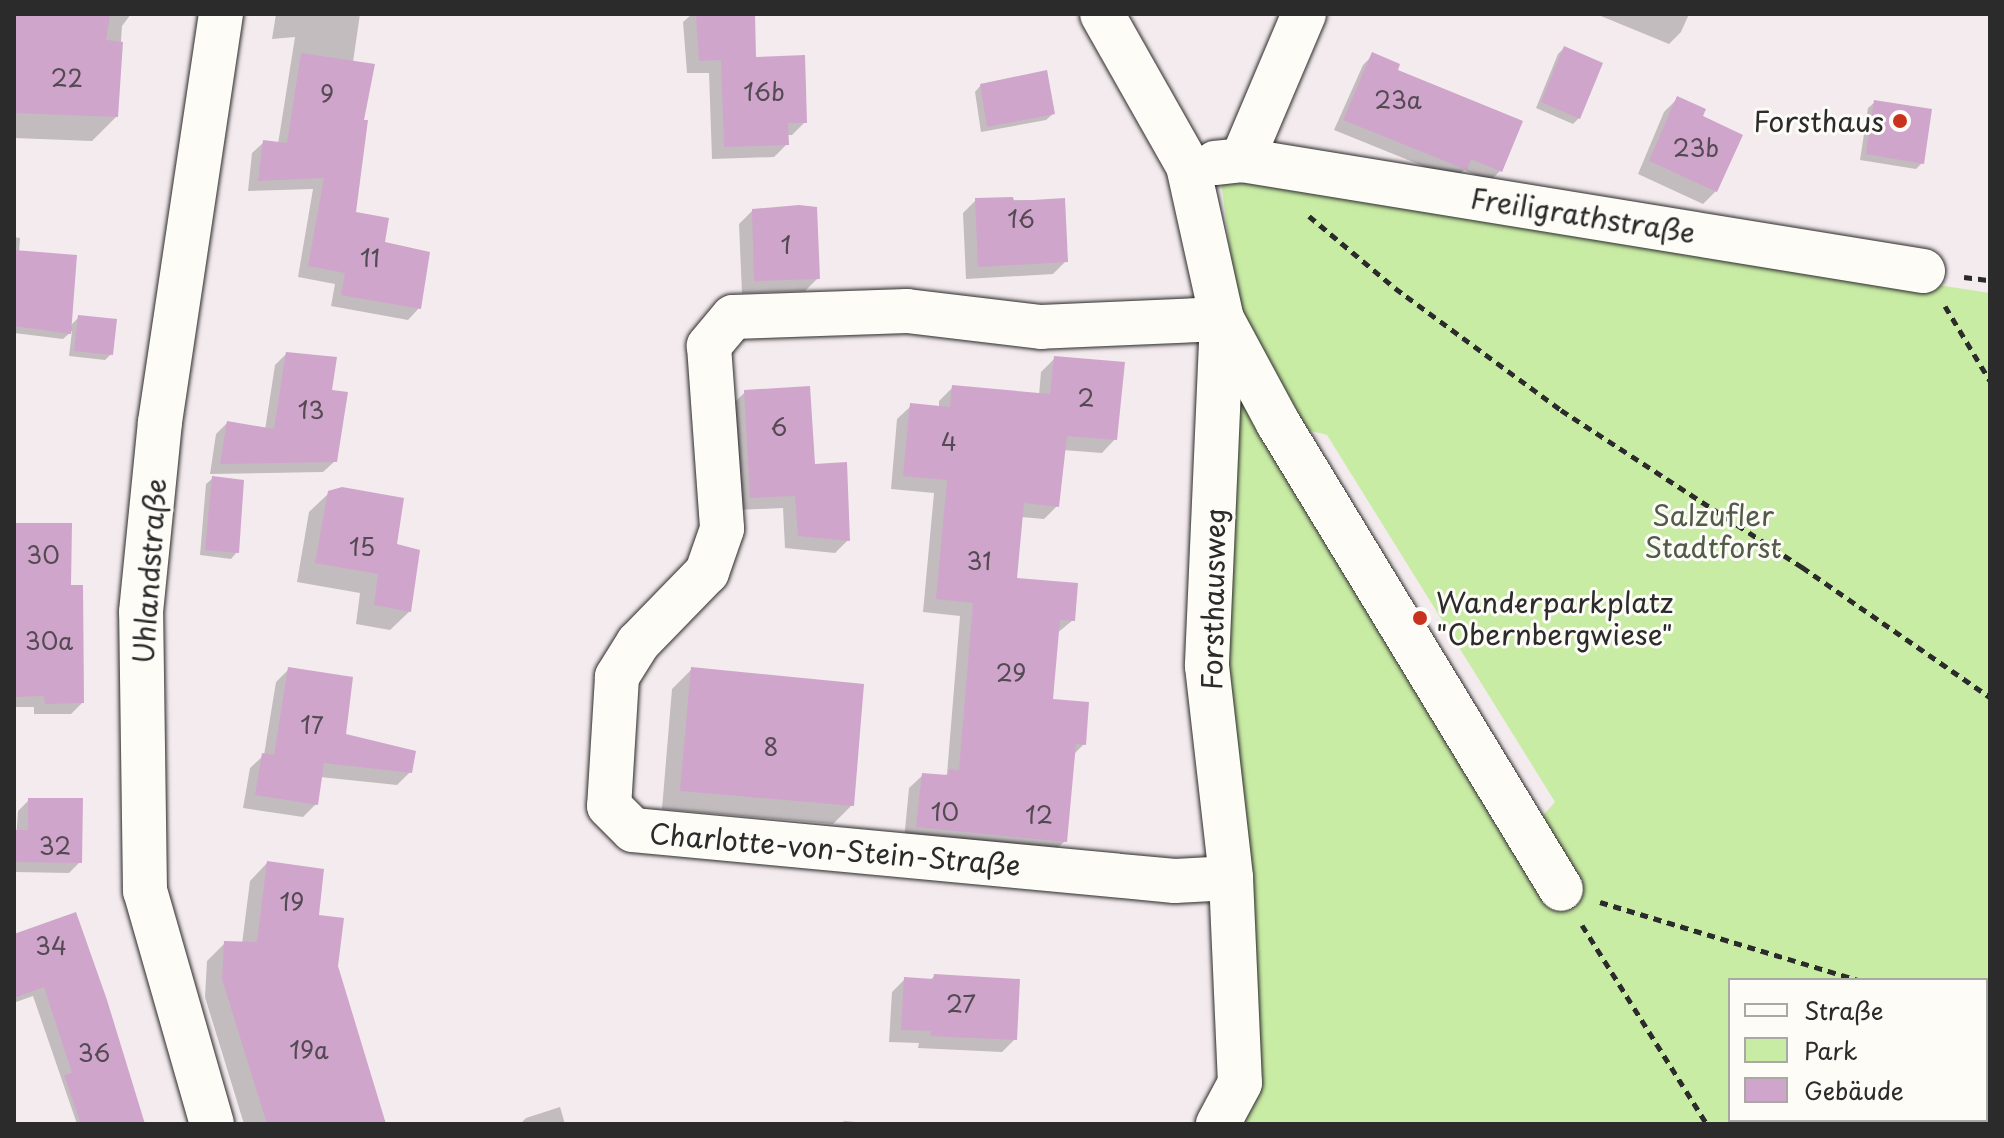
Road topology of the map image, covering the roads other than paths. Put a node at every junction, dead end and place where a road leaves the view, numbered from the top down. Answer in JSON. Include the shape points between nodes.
{"nodes":[{"id":1,"x":221,"y":14,"type":"edge"},
{"id":2,"x":1102,"y":14,"type":"edge"},
{"id":3,"x":1304,"y":14,"type":"edge"},
{"id":4,"x":1242,"y":160,"type":"junction"},
{"id":5,"x":1188,"y":166,"type":"junction"},
{"id":6,"x":1923,"y":271,"type":"road end"},
{"id":7,"x":1222,"y":319,"type":"junction"},
{"id":8,"x":1231,"y":878,"type":"junction"},
{"id":9,"x":1561,"y":889,"type":"road end"},
{"id":10,"x":212,"y":1124,"type":"edge"},
{"id":11,"x":1218,"y":1124,"type":"edge"}],
"edges":[{"from":1,"to":10,"type":"street","name":"Uhlandstraße","via":[[160,422],[141,612],[145,891]]},
{"from":2,"to":5,"type":"street","name":"Forsthausweg"},
{"from":3,"to":4,"type":"street"},
{"from":4,"to":5,"type":"street","name":"Freiligrathstraße"},
{"from":4,"to":6,"type":"street","name":"Freiligrathstraße"},
{"from":5,"to":7,"type":"street","name":"Forsthausweg"},
{"from":7,"to":8,"type":"street","name":"Forsthausweg","via":[[1207,666]]},
{"from":7,"to":8,"type":"street","name":"Charlotte-von-Stein-Straße","via":[[1041,327],[907,311],[733,317],[709,346],[722,529],[707,572],[638,643],[617,677],[609,806],[633,830],[1175,881]]},
{"from":7,"to":9,"type":"street","via":[[1278,423]]},
{"from":8,"to":11,"type":"street","name":"Forsthausweg","via":[[1240,1083]]}]}
